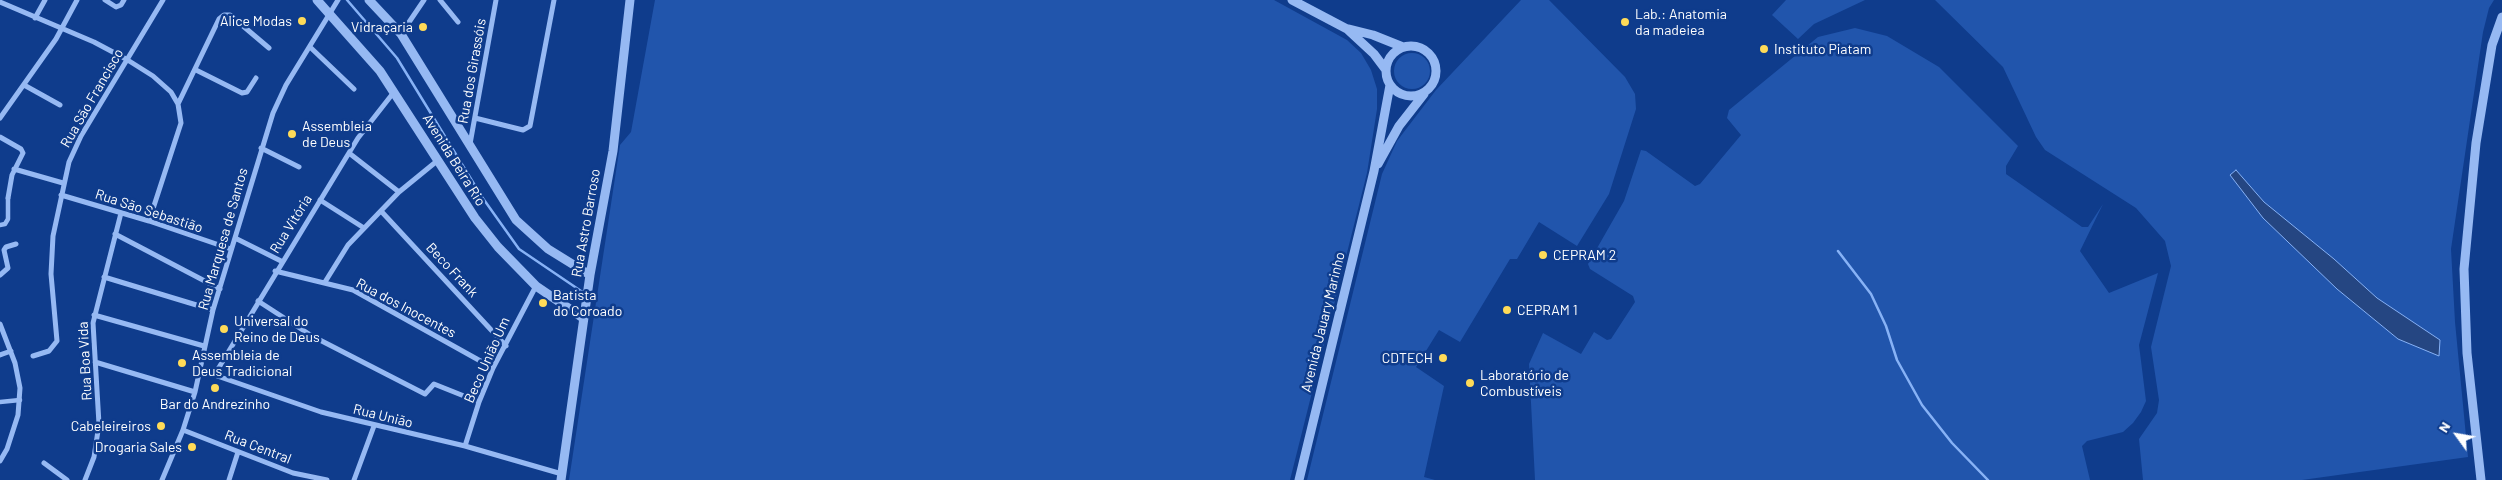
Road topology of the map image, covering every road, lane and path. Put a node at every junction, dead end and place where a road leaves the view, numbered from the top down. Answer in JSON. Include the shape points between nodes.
{"nodes":[{"id":1,"x":45,"y":0,"type":"edge"},
{"id":2,"x":77,"y":0,"type":"edge"},
{"id":3,"x":105,"y":0,"type":"edge"},
{"id":4,"x":162,"y":0,"type":"edge"},
{"id":5,"x":317,"y":0,"type":"edge"},
{"id":6,"x":369,"y":0,"type":"edge"},
{"id":7,"x":424,"y":0,"type":"edge"},
{"id":8,"x":440,"y":0,"type":"edge"},
{"id":9,"x":496,"y":0,"type":"edge"},
{"id":10,"x":554,"y":0,"type":"edge"},
{"id":11,"x":630,"y":0,"type":"edge"},
{"id":12,"x":1292,"y":0,"type":"edge"},
{"id":13,"x":337,"y":1,"type":"edge"},
{"id":14,"x":0,"y":2,"type":"edge"},
{"id":15,"x":123,"y":3,"type":"edge"},
{"id":16,"x":330,"y":14,"type":"junction"},
{"id":17,"x":2502,"y":17,"type":"edge"},
{"id":18,"x":35,"y":18,"type":"junction"},
{"id":19,"x":458,"y":22,"type":"dead end"},
{"id":20,"x":61,"y":29,"type":"junction"},
{"id":21,"x":1347,"y":29,"type":"junction"},
{"id":22,"x":401,"y":34,"type":"junction"},
{"id":23,"x":310,"y":47,"type":"junction"},
{"id":24,"x":1403,"y":47,"type":"junction"},
{"id":25,"x":269,"y":48,"type":"dead end"},
{"id":26,"x":126,"y":59,"type":"junction"},
{"id":27,"x":196,"y":70,"type":"junction"},
{"id":28,"x":1386,"y":70,"type":"junction"},
{"id":29,"x":256,"y":78,"type":"dead end"},
{"id":30,"x":1390,"y":84,"type":"junction"},
{"id":31,"x":24,"y":85,"type":"junction"},
{"id":32,"x":354,"y":89,"type":"dead end"},
{"id":33,"x":395,"y":91,"type":"junction"},
{"id":34,"x":1425,"y":93,"type":"junction"},
{"id":35,"x":178,"y":104,"type":"junction"},
{"id":36,"x":60,"y":105,"type":"dead end"},
{"id":37,"x":0,"y":118,"type":"edge"},
{"id":38,"x":475,"y":118,"type":"junction"},
{"id":39,"x":0,"y":137,"type":"edge"},
{"id":40,"x":470,"y":147,"type":"junction"},
{"id":41,"x":261,"y":148,"type":"junction"},
{"id":42,"x":349,"y":153,"type":"junction"},
{"id":43,"x":436,"y":161,"type":"junction"},
{"id":44,"x":299,"y":167,"type":"dead end"},
{"id":45,"x":14,"y":169,"type":"junction"},
{"id":46,"x":1374,"y":171,"type":"junction"},
{"id":47,"x":63,"y":183,"type":"junction"},
{"id":48,"x":399,"y":192,"type":"junction"},
{"id":49,"x":60,"y":195,"type":"junction"},
{"id":50,"x":8,"y":198,"type":"joint"},
{"id":51,"x":320,"y":200,"type":"junction"},
{"id":52,"x":381,"y":211,"type":"junction"},
{"id":53,"x":121,"y":213,"type":"junction"},
{"id":54,"x":149,"y":221,"type":"junction"},
{"id":55,"x":0,"y":225,"type":"edge"},
{"id":56,"x":364,"y":228,"type":"junction"},
{"id":57,"x":115,"y":234,"type":"junction"},
{"id":58,"x":235,"y":238,"type":"junction"},
{"id":59,"x":16,"y":244,"type":"dead end"},
{"id":60,"x":231,"y":249,"type":"junction"},
{"id":61,"x":281,"y":261,"type":"junction"},
{"id":62,"x":275,"y":272,"type":"junction"},
{"id":63,"x":0,"y":275,"type":"edge"},
{"id":64,"x":590,"y":275,"type":"junction"},
{"id":65,"x":104,"y":277,"type":"junction"},
{"id":66,"x":325,"y":282,"type":"junction"},
{"id":67,"x":536,"y":286,"type":"junction"},
{"id":68,"x":220,"y":289,"type":"junction"},
{"id":69,"x":258,"y":300,"type":"junction"},
{"id":70,"x":213,"y":310,"type":"junction"},
{"id":71,"x":94,"y":315,"type":"junction"},
{"id":72,"x":583,"y":318,"type":"junction"},
{"id":73,"x":0,"y":324,"type":"edge"},
{"id":74,"x":204,"y":346,"type":"junction"},
{"id":75,"x":506,"y":346,"type":"junction"},
{"id":76,"x":11,"y":351,"type":"junction"},
{"id":77,"x":0,"y":355,"type":"edge"},
{"id":78,"x":33,"y":356,"type":"dead end"},
{"id":79,"x":95,"y":362,"type":"junction"},
{"id":80,"x":493,"y":368,"type":"junction"},
{"id":81,"x":200,"y":370,"type":"junction"},
{"id":82,"x":214,"y":374,"type":"junction"},
{"id":83,"x":195,"y":392,"type":"junction"},
{"id":84,"x":20,"y":400,"type":"junction"},
{"id":85,"x":0,"y":402,"type":"edge"},
{"id":86,"x":479,"y":402,"type":"junction"},
{"id":87,"x":374,"y":426,"type":"junction"},
{"id":88,"x":183,"y":430,"type":"junction"},
{"id":89,"x":465,"y":446,"type":"junction"},
{"id":90,"x":238,"y":452,"type":"junction"},
{"id":91,"x":0,"y":461,"type":"edge"},
{"id":92,"x":44,"y":463,"type":"dead end"},
{"id":93,"x":293,"y":473,"type":"junction"},
{"id":94,"x":562,"y":477,"type":"edge"},
{"id":95,"x":67,"y":480,"type":"edge"},
{"id":96,"x":85,"y":480,"type":"edge"},
{"id":97,"x":162,"y":480,"type":"edge"},
{"id":98,"x":229,"y":480,"type":"edge"},
{"id":99,"x":292,"y":480,"type":"edge"},
{"id":100,"x":327,"y":480,"type":"edge"},
{"id":101,"x":354,"y":480,"type":"edge"},
{"id":102,"x":1299,"y":480,"type":"edge"},
{"id":103,"x":2481,"y":480,"type":"edge"}],
"edges":[{"from":1,"to":18,"type":"street"},
{"from":2,"to":20,"type":"street"},
{"from":3,"to":15,"type":"street","via":[[116,7]]},
{"from":4,"to":26,"type":"street","name":"Rua São Francisco"},
{"from":5,"to":16,"type":"street","name":"Avenida Beira Rio"},
{"from":6,"to":22,"type":"street","name":"Avenida Beira Rio"},
{"from":7,"to":22,"type":"street"},
{"from":8,"to":19,"type":"street"},
{"from":9,"to":38,"type":"street","name":"Rua dos Girassóis"},
{"from":10,"to":38,"type":"street","via":[[530,126],[523,130]]},
{"from":11,"to":64,"type":"street","name":"Rua Astro Barroso","via":[[613,151]]},
{"from":12,"to":21,"type":"street"},
{"from":13,"to":16,"type":"street","name":"Rua Marquesa de Santos"},
{"from":14,"to":18,"type":"street"},
{"from":16,"to":23,"type":"street","name":"Rua Marquesa de Santos"},
{"from":16,"to":33,"type":"street","name":"Avenida Beira Rio"},
{"from":17,"to":103,"type":"street","via":[[2492,45],[2476,143],[2464,269],[2467,353]]},
{"from":18,"to":20,"type":"street"},
{"from":20,"to":26,"type":"street"},
{"from":20,"to":31,"type":"street"},
{"from":21,"to":24,"type":"street"},
{"from":21,"to":28,"type":"street"},
{"from":22,"to":40,"type":"street","name":"Avenida Beira Rio"},
{"from":23,"to":32,"type":"street"},
{"from":23,"to":41,"type":"street","name":"Rua Marquesa de Santos","via":[[279,99]]},
{"from":24,"to":28,"type":"street","via":[[1391,56]]},
{"from":24,"to":34,"type":"street","via":[[1416,46],[1433,57],[1437,73],[1431,88]]},
{"from":25,"to":27,"type":"street","via":[[230,15],[219,19]]},
{"from":26,"to":35,"type":"street","via":[[162,83]]},
{"from":26,"to":47,"type":"street","name":"Rua São Francisco","via":[[74,149]]},
{"from":27,"to":29,"type":"street","via":[[242,93],[247,92]]},
{"from":27,"to":35,"type":"street"},
{"from":28,"to":30,"type":"street"},
{"from":30,"to":34,"type":"street","via":[[1395,91],[1409,97]]},
{"from":30,"to":46,"type":"street","name":"Avenida Jauary Marinho"},
{"from":31,"to":36,"type":"street"},
{"from":31,"to":37,"type":"street"},
{"from":33,"to":42,"type":"street","name":"Rua Vitória"},
{"from":33,"to":43,"type":"street","name":"Avenida Beira Rio"},
{"from":34,"to":46,"type":"street","name":"Avenida Jauary Marinho","via":[[1399,126]]},
{"from":35,"to":54,"type":"street","via":[[181,115],[179,132]]},
{"from":38,"to":40,"type":"street","name":"Rua dos Girassóis"},
{"from":39,"to":45,"type":"street","via":[[24,153]]},
{"from":40,"to":64,"type":"street","name":"Avenida Beira Rio","via":[[516,220],[548,249]]},
{"from":41,"to":44,"type":"street"},
{"from":41,"to":58,"type":"street","name":"Rua Marquesa de Santos"},
{"from":42,"to":48,"type":"street"},
{"from":42,"to":51,"type":"street","name":"Rua Vitória"},
{"from":43,"to":48,"type":"street"},
{"from":43,"to":67,"type":"street","name":"Avenida Beira Rio","via":[[480,225]]},
{"from":45,"to":47,"type":"street"},
{"from":45,"to":50,"type":"street"},
{"from":46,"to":102,"type":"street","name":"Avenida Jauary Marinho"},
{"from":47,"to":49,"type":"street","name":"Rua São Francisco"},
{"from":48,"to":52,"type":"street"},
{"from":49,"to":53,"type":"street","name":"Rua São Sebastião"},
{"from":49,"to":78,"type":"street","name":"Rua São Francisco","via":[[51,274],[57,341],[49,351]]},
{"from":50,"to":55,"type":"street","via":[[8,219]]},
{"from":51,"to":56,"type":"street"},
{"from":51,"to":61,"type":"street","name":"Rua Vitória"},
{"from":52,"to":56,"type":"street"},
{"from":52,"to":75,"type":"street","name":"Beco Frank"},
{"from":53,"to":54,"type":"street","name":"Rua São Sebastião"},
{"from":53,"to":57,"type":"street","name":"Rua Boa Vida"},
{"from":54,"to":60,"type":"street","name":"Rua São Sebastião"},
{"from":56,"to":66,"type":"street","via":[[341,255]]},
{"from":57,"to":65,"type":"street","name":"Rua Boa Vida"},
{"from":57,"to":68,"type":"street"},
{"from":58,"to":60,"type":"street","name":"Rua Marquesa de Santos"},
{"from":58,"to":61,"type":"street"},
{"from":59,"to":63,"type":"street","via":[[5,248],[8,268]]},
{"from":60,"to":68,"type":"street","name":"Rua Marquesa de Santos"},
{"from":61,"to":62,"type":"street","name":"Rua Vitória"},
{"from":62,"to":66,"type":"street","name":"Rua dos Inocentes"},
{"from":62,"to":69,"type":"street","name":"Rua Vitória"},
{"from":64,"to":72,"type":"street","name":"Rua Astro Barroso"},
{"from":65,"to":70,"type":"street"},
{"from":65,"to":71,"type":"street","name":"Rua Boa Vida"},
{"from":66,"to":80,"type":"street","name":"Rua dos Inocentes","via":[[353,290]]},
{"from":67,"to":72,"type":"street","name":"Avenida Beira Rio"},
{"from":67,"to":75,"type":"street","name":"Beco União Um"},
{"from":68,"to":70,"type":"street","name":"Rua Marquesa de Santos"},
{"from":69,"to":82,"type":"street","name":"Rua Vitória"},
{"from":69,"to":86,"type":"street","via":[[319,340],[425,394],[434,384]]},
{"from":70,"to":74,"type":"street","name":"Rua Marquesa de Santos"},
{"from":71,"to":74,"type":"street"},
{"from":71,"to":79,"type":"street","name":"Rua Boa Vida"},
{"from":72,"to":94,"type":"street","name":"Rua Astro Barroso"},
{"from":73,"to":76,"type":"street"},
{"from":74,"to":81,"type":"street","name":"Rua Marquesa de Santos"},
{"from":75,"to":80,"type":"street","name":"Beco União Um"},
{"from":76,"to":77,"type":"street"},
{"from":76,"to":84,"type":"street","via":[[18,375]]},
{"from":79,"to":83,"type":"street"},
{"from":79,"to":96,"type":"street","name":"Rua Boa Vida","via":[[99,424],[94,457]]},
{"from":80,"to":86,"type":"street","name":"Beco União Um"},
{"from":81,"to":82,"type":"street","name":"Rua União"},
{"from":81,"to":83,"type":"street","name":"Rua Marquesa de Santos"},
{"from":82,"to":87,"type":"street","name":"Rua União","via":[[322,412]]},
{"from":83,"to":88,"type":"street","name":"Rua Marquesa de Santos"},
{"from":84,"to":85,"type":"street"},
{"from":84,"to":91,"type":"street","via":[[10,441]]},
{"from":86,"to":89,"type":"street","name":"Beco União Um"},
{"from":87,"to":89,"type":"street","name":"Rua União"},
{"from":87,"to":101,"type":"street"},
{"from":88,"to":90,"type":"street","name":"Rua Central"},
{"from":88,"to":97,"type":"street","name":"Rua Marquesa de Santos"},
{"from":89,"to":94,"type":"street","name":"Rua União"},
{"from":90,"to":93,"type":"street","name":"Rua Central"},
{"from":90,"to":98,"type":"street"},
{"from":92,"to":95,"type":"street"},
{"from":93,"to":99,"type":"street"},
{"from":93,"to":100,"type":"street","name":"Rua Central"}]}
